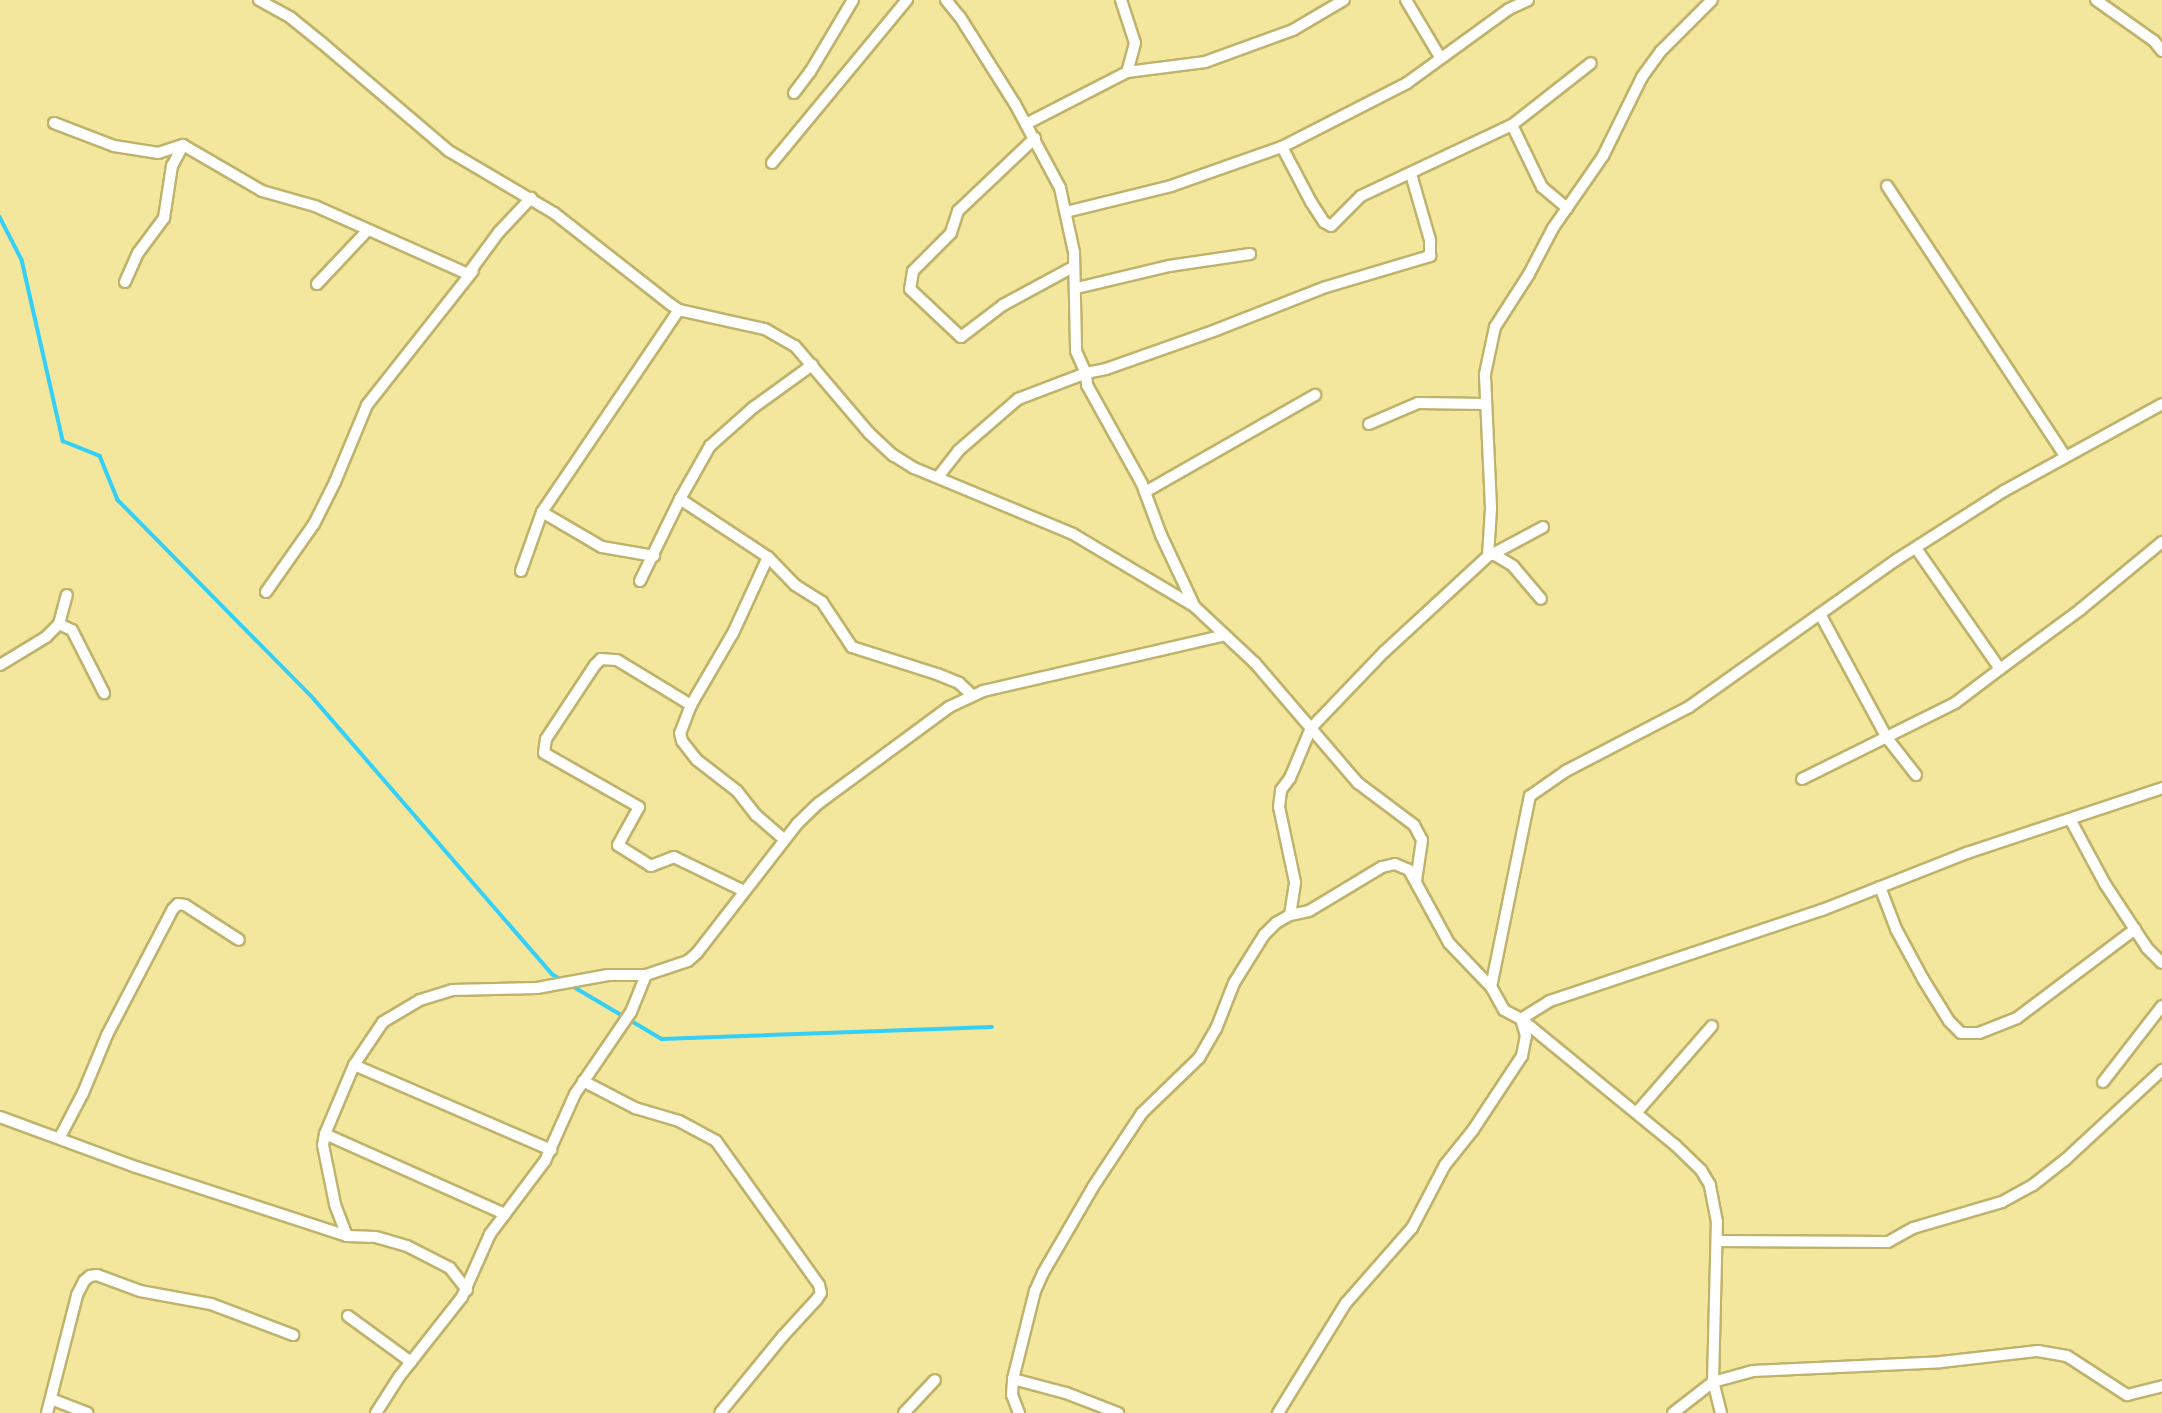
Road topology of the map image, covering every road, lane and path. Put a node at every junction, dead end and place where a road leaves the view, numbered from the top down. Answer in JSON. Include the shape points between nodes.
{"nodes":[{"id":1,"x":259,"y":0,"type":"edge"},
{"id":2,"x":853,"y":0,"type":"edge"},
{"id":3,"x":907,"y":0,"type":"edge"},
{"id":4,"x":946,"y":0,"type":"edge"},
{"id":5,"x":1121,"y":0,"type":"edge"},
{"id":6,"x":1344,"y":0,"type":"edge"},
{"id":7,"x":1406,"y":0,"type":"edge"},
{"id":8,"x":1528,"y":0,"type":"edge"},
{"id":9,"x":1712,"y":0,"type":"edge"},
{"id":10,"x":2096,"y":0,"type":"edge"},
{"id":11,"x":2162,"y":51,"type":"edge"},
{"id":12,"x":1440,"y":57,"type":"junction"},
{"id":13,"x":1591,"y":63,"type":"dead end"},
{"id":14,"x":1127,"y":72,"type":"junction"},
{"id":15,"x":794,"y":93,"type":"dead end"},
{"id":16,"x":54,"y":123,"type":"dead end"},
{"id":17,"x":1026,"y":124,"type":"junction"},
{"id":18,"x":1512,"y":125,"type":"junction"},
{"id":19,"x":1035,"y":138,"type":"junction"},
{"id":20,"x":183,"y":145,"type":"junction"},
{"id":21,"x":1282,"y":147,"type":"junction"},
{"id":22,"x":772,"y":163,"type":"dead end"},
{"id":23,"x":1410,"y":174,"type":"junction"},
{"id":24,"x":1887,"y":186,"type":"dead end"},
{"id":25,"x":531,"y":198,"type":"junction"},
{"id":26,"x":1567,"y":208,"type":"junction"},
{"id":27,"x":1066,"y":212,"type":"junction"},
{"id":28,"x":366,"y":231,"type":"junction"},
{"id":29,"x":1251,"y":254,"type":"dead end"},
{"id":30,"x":1073,"y":267,"type":"junction"},
{"id":31,"x":125,"y":282,"type":"dead end"},
{"id":32,"x":317,"y":284,"type":"dead end"},
{"id":33,"x":1077,"y":288,"type":"junction"},
{"id":34,"x":679,"y":310,"type":"junction"},
{"id":35,"x":812,"y":365,"type":"junction"},
{"id":36,"x":1086,"y":373,"type":"junction"},
{"id":37,"x":1315,"y":395,"type":"dead end"},
{"id":38,"x":1485,"y":404,"type":"junction"},
{"id":39,"x":2160,"y":410,"type":"edge"},
{"id":40,"x":1369,"y":424,"type":"dead end"},
{"id":41,"x":2065,"y":456,"type":"junction"},
{"id":42,"x":938,"y":477,"type":"junction"},
{"id":43,"x":1145,"y":492,"type":"junction"},
{"id":44,"x":680,"y":499,"type":"junction"},
{"id":45,"x":542,"y":512,"type":"junction"},
{"id":46,"x":1543,"y":527,"type":"dead end"},
{"id":47,"x":2162,"y":542,"type":"edge"},
{"id":48,"x":1916,"y":548,"type":"junction"},
{"id":49,"x":1491,"y":555,"type":"junction"},
{"id":50,"x":654,"y":556,"type":"junction"},
{"id":51,"x":768,"y":557,"type":"junction"},
{"id":52,"x":521,"y":571,"type":"dead end"},
{"id":53,"x":640,"y":581,"type":"dead end"},
{"id":54,"x":267,"y":592,"type":"dead end"},
{"id":55,"x":67,"y":595,"type":"dead end"},
{"id":56,"x":1541,"y":599,"type":"dead end"},
{"id":57,"x":1194,"y":606,"type":"junction"},
{"id":58,"x":1820,"y":614,"type":"junction"},
{"id":59,"x":59,"y":624,"type":"junction"},
{"id":60,"x":1225,"y":635,"type":"junction"},
{"id":61,"x":0,"y":665,"type":"edge"},
{"id":62,"x":2000,"y":669,"type":"junction"},
{"id":63,"x":104,"y":693,"type":"dead end"},
{"id":64,"x":972,"y":695,"type":"junction"},
{"id":65,"x":691,"y":705,"type":"junction"},
{"id":66,"x":1311,"y":728,"type":"junction"},
{"id":67,"x":1887,"y":738,"type":"junction"},
{"id":68,"x":1916,"y":775,"type":"dead end"},
{"id":69,"x":1802,"y":779,"type":"dead end"},
{"id":70,"x":2162,"y":788,"type":"edge"},
{"id":71,"x":2070,"y":819,"type":"junction"},
{"id":72,"x":784,"y":839,"type":"junction"},
{"id":73,"x":1416,"y":881,"type":"junction"},
{"id":74,"x":1880,"y":887,"type":"junction"},
{"id":75,"x":744,"y":891,"type":"junction"},
{"id":76,"x":1290,"y":915,"type":"junction"},
{"id":77,"x":2134,"y":929,"type":"junction"},
{"id":78,"x":239,"y":940,"type":"dead end"},
{"id":79,"x":2162,"y":963,"type":"edge"},
{"id":80,"x":646,"y":975,"type":"junction"},
{"id":81,"x":1491,"y":987,"type":"junction"},
{"id":82,"x":2162,"y":1006,"type":"edge"},
{"id":83,"x":1521,"y":1019,"type":"junction"},
{"id":84,"x":1712,"y":1026,"type":"dead end"},
{"id":85,"x":354,"y":1065,"type":"junction"},
{"id":86,"x":2162,"y":1070,"type":"edge"},
{"id":87,"x":583,"y":1082,"type":"junction"},
{"id":88,"x":2103,"y":1082,"type":"dead end"},
{"id":89,"x":1637,"y":1112,"type":"junction"},
{"id":90,"x":0,"y":1117,"type":"edge"},
{"id":91,"x":325,"y":1134,"type":"junction"},
{"id":92,"x":60,"y":1137,"type":"junction"},
{"id":93,"x":551,"y":1150,"type":"junction"},
{"id":94,"x":505,"y":1214,"type":"junction"},
{"id":95,"x":347,"y":1236,"type":"junction"},
{"id":96,"x":1717,"y":1241,"type":"junction"},
{"id":97,"x":467,"y":1290,"type":"junction"},
{"id":98,"x":348,"y":1316,"type":"dead end"},
{"id":99,"x":293,"y":1335,"type":"dead end"},
{"id":100,"x":411,"y":1362,"type":"junction"},
{"id":101,"x":1013,"y":1379,"type":"junction"},
{"id":102,"x":935,"y":1380,"type":"dead end"},
{"id":103,"x":1713,"y":1382,"type":"junction"},
{"id":104,"x":2162,"y":1385,"type":"edge"},
{"id":105,"x":51,"y":1398,"type":"junction"},
{"id":106,"x":47,"y":1413,"type":"edge"},
{"id":107,"x":87,"y":1413,"type":"edge"},
{"id":108,"x":376,"y":1413,"type":"edge"},
{"id":109,"x":720,"y":1413,"type":"edge"},
{"id":110,"x":904,"y":1413,"type":"edge"},
{"id":111,"x":1019,"y":1413,"type":"edge"},
{"id":112,"x":1118,"y":1413,"type":"edge"},
{"id":113,"x":1278,"y":1413,"type":"edge"},
{"id":114,"x":1673,"y":1413,"type":"edge"},
{"id":115,"x":1721,"y":1413,"type":"edge"}],
"edges":[{"from":1,"to":25,"type":"street","via":[[312,34],[449,151]]},
{"from":2,"to":15,"type":"street"},
{"from":3,"to":22,"type":"street"},
{"from":4,"to":17,"type":"street"},
{"from":5,"to":14,"type":"street","via":[[1135,43]]},
{"from":6,"to":14,"type":"street","via":[[1293,30],[1205,62]]},
{"from":7,"to":12,"type":"street"},
{"from":8,"to":12,"type":"street"},
{"from":9,"to":26,"type":"street","via":[[1642,77],[1603,156]]},
{"from":10,"to":11,"type":"street"},
{"from":12,"to":21,"type":"street","via":[[1407,83]]},
{"from":13,"to":18,"type":"street"},
{"from":14,"to":17,"type":"street"},
{"from":16,"to":20,"type":"street","via":[[114,146],[158,153]]},
{"from":17,"to":19,"type":"street"},
{"from":18,"to":23,"type":"street"},
{"from":18,"to":26,"type":"street","via":[[1542,187]]},
{"from":19,"to":27,"type":"street","via":[[1060,188]]},
{"from":19,"to":30,"type":"street","via":[[958,212],[951,233],[913,271],[911,289],[961,337],[1003,305]]},
{"from":20,"to":28,"type":"street","via":[[262,191],[315,206]]},
{"from":20,"to":31,"type":"street","via":[[172,166],[164,218],[138,253]]},
{"from":21,"to":23,"type":"street","via":[[1311,202],[1331,226],[1361,196]]},
{"from":21,"to":27,"type":"street","via":[[1171,186]]},
{"from":23,"to":36,"type":"street","via":[[1430,240],[1430,256],[1326,287]]},
{"from":24,"to":41,"type":"street"},
{"from":25,"to":28,"type":"street","via":[[468,274]]},
{"from":25,"to":34,"type":"street"},
{"from":25,"to":54,"type":"street","via":[[366,405],[314,524]]},
{"from":26,"to":38,"type":"street","via":[[1495,327],[1486,361]]},
{"from":27,"to":30,"type":"street"},
{"from":28,"to":32,"type":"street"},
{"from":29,"to":33,"type":"street","via":[[1169,266]]},
{"from":30,"to":33,"type":"street"},
{"from":33,"to":36,"type":"street","via":[[1076,351]]},
{"from":34,"to":35,"type":"street","via":[[765,329],[795,346]]},
{"from":34,"to":45,"type":"street"},
{"from":35,"to":42,"type":"street","via":[[893,455]]},
{"from":35,"to":44,"type":"street","via":[[710,446]]},
{"from":36,"to":42,"type":"street","via":[[1018,399],[958,451]]},
{"from":36,"to":43,"type":"street","via":[[1087,385]]},
{"from":37,"to":43,"type":"street"},
{"from":38,"to":40,"type":"street","via":[[1419,403]]},
{"from":38,"to":49,"type":"street"},
{"from":39,"to":41,"type":"street"},
{"from":41,"to":48,"type":"street"},
{"from":42,"to":57,"type":"street","via":[[1073,534]]},
{"from":43,"to":57,"type":"street"},
{"from":44,"to":50,"type":"street"},
{"from":44,"to":51,"type":"street"},
{"from":45,"to":50,"type":"street","via":[[602,547]]},
{"from":45,"to":52,"type":"street"},
{"from":46,"to":49,"type":"street"},
{"from":47,"to":62,"type":"street","via":[[2081,610]]},
{"from":48,"to":58,"type":"street"},
{"from":48,"to":62,"type":"street"},
{"from":49,"to":56,"type":"street","via":[[1513,566]]},
{"from":49,"to":66,"type":"street","via":[[1384,652]]},
{"from":50,"to":53,"type":"street"},
{"from":51,"to":64,"type":"street","via":[[795,585],[822,602],[852,647],[937,674],[959,683]]},
{"from":51,"to":65,"type":"street","via":[[733,633]]},
{"from":55,"to":59,"type":"street"},
{"from":57,"to":60,"type":"street"},
{"from":58,"to":67,"type":"street"},
{"from":58,"to":81,"type":"street","via":[[1689,707],[1566,771],[1530,796]]},
{"from":59,"to":61,"type":"street"},
{"from":59,"to":63,"type":"street","via":[[72,630]]},
{"from":60,"to":64,"type":"street"},
{"from":60,"to":66,"type":"street"},
{"from":62,"to":67,"type":"street","via":[[1955,703]]},
{"from":64,"to":72,"type":"street","via":[[934,716],[819,803]]},
{"from":65,"to":72,"type":"street","via":[[680,733],[682,741]]},
{"from":65,"to":75,"type":"street","via":[[617,660],[601,659],[546,738],[544,753],[639,807],[618,845],[651,866],[674,857]]},
{"from":66,"to":73,"type":"street","via":[[1359,783],[1414,825],[1422,840]]},
{"from":66,"to":76,"type":"street","via":[[1279,795],[1295,882]]},
{"from":67,"to":68,"type":"street"},
{"from":67,"to":69,"type":"street"},
{"from":70,"to":71,"type":"street"},
{"from":71,"to":74,"type":"street"},
{"from":71,"to":77,"type":"street"},
{"from":72,"to":75,"type":"street"},
{"from":73,"to":76,"type":"street","via":[[1409,870],[1395,864],[1382,867],[1309,911]]},
{"from":73,"to":81,"type":"street","via":[[1449,943]]},
{"from":74,"to":77,"type":"street","via":[[1923,979],[1961,1033],[1979,1033],[2017,1018]]},
{"from":74,"to":83,"type":"street","via":[[1550,1001]]},
{"from":75,"to":80,"type":"street","via":[[697,953],[673,968]]},
{"from":76,"to":101,"type":"street","via":[[1264,935],[1252,953],[1199,1058],[1142,1113],[1093,1186],[1035,1290]]},
{"from":77,"to":79,"type":"street"},
{"from":78,"to":92,"type":"street","via":[[185,905],[173,909]]},
{"from":80,"to":85,"type":"street","via":[[608,975],[520,990],[438,992],[383,1022]]},
{"from":80,"to":87,"type":"street","via":[[631,1012]]},
{"from":81,"to":83,"type":"street","via":[[1504,1010]]},
{"from":82,"to":88,"type":"street"},
{"from":83,"to":89,"type":"street"},
{"from":83,"to":113,"type":"street","via":[[1526,1037],[1522,1056],[1446,1165],[1412,1228],[1346,1303]]},
{"from":84,"to":89,"type":"street"},
{"from":85,"to":91,"type":"street"},
{"from":85,"to":93,"type":"street"},
{"from":86,"to":96,"type":"street","via":[[2084,1143],[2033,1185],[2002,1202],[1913,1228],[1888,1242]]},
{"from":87,"to":93,"type":"street"},
{"from":87,"to":109,"type":"street","via":[[716,1141],[819,1286],[817,1299]]},
{"from":89,"to":96,"type":"street","via":[[1701,1170],[1715,1201]]},
{"from":90,"to":92,"type":"street"},
{"from":91,"to":94,"type":"street"},
{"from":91,"to":95,"type":"street","via":[[330,1182]]},
{"from":92,"to":95,"type":"street","via":[[136,1167]]},
{"from":93,"to":94,"type":"street"},
{"from":94,"to":97,"type":"street","via":[[490,1234]]},
{"from":95,"to":97,"type":"street","via":[[375,1237],[419,1252],[450,1268]]},
{"from":96,"to":103,"type":"street"},
{"from":97,"to":100,"type":"street"},
{"from":98,"to":100,"type":"street"},
{"from":99,"to":105,"type":"street","via":[[211,1304],[90,1276],[77,1295]]},
{"from":100,"to":108,"type":"street"},
{"from":101,"to":111,"type":"street","via":[[1012,1395]]},
{"from":101,"to":112,"type":"street"},
{"from":102,"to":110,"type":"street"},
{"from":103,"to":104,"type":"street","via":[[1791,1367],[1941,1362],[2038,1351],[2067,1356],[2127,1395]]},
{"from":103,"to":114,"type":"street"},
{"from":103,"to":115,"type":"street"},
{"from":105,"to":106,"type":"street"},
{"from":105,"to":107,"type":"street"}]}
